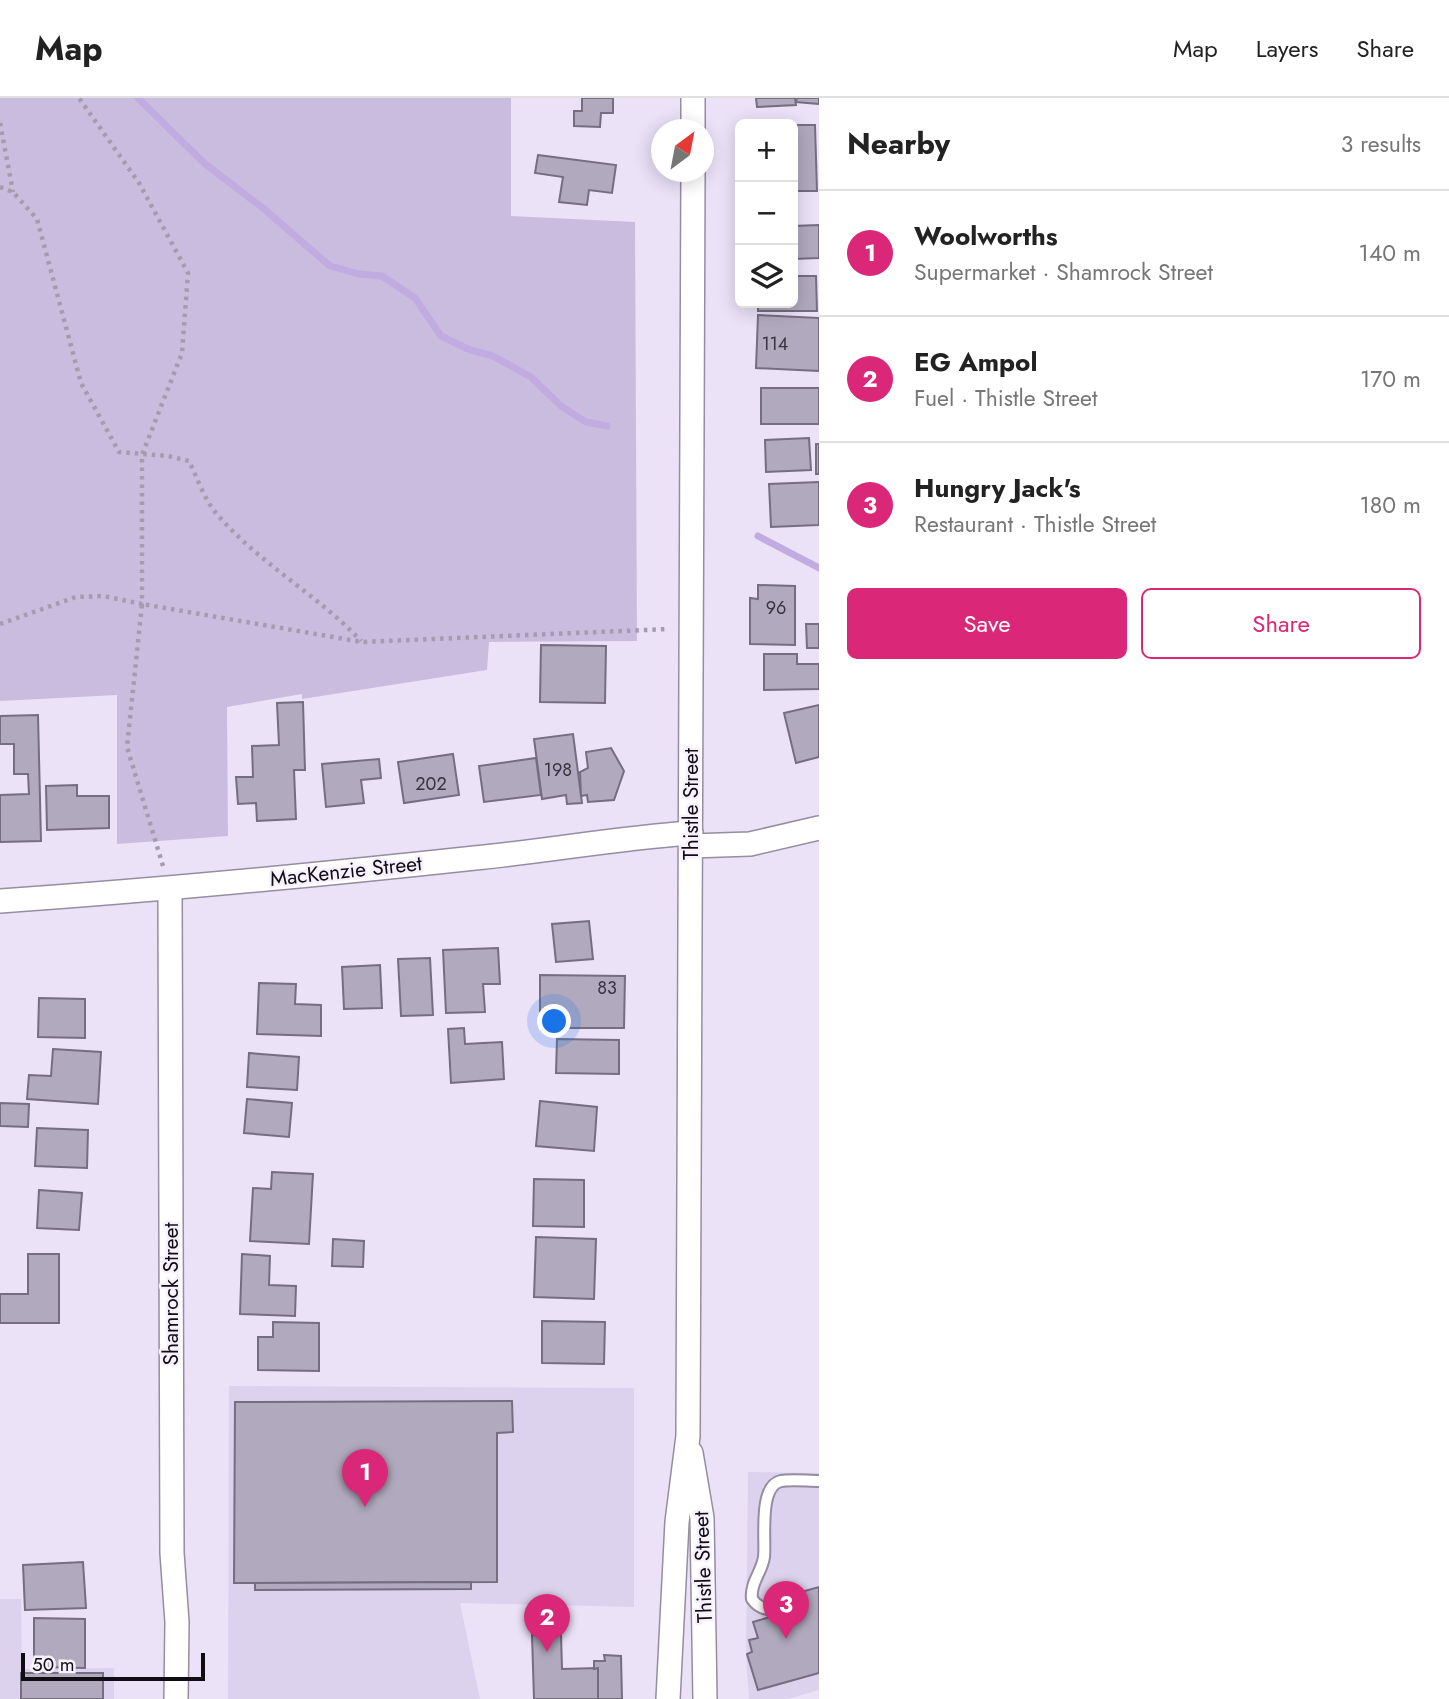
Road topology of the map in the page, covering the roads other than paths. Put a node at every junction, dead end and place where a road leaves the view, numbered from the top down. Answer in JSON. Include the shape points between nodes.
{"nodes":[{"id":1,"x":693,"y":98,"type":"edge"},
{"id":2,"x":693,"y":119,"type":"edge"},
{"id":3,"x":693,"y":182,"type":"edge"},
{"id":4,"x":819,"y":828,"type":"edge"},
{"id":5,"x":691,"y":839,"type":"junction"},
{"id":6,"x":170,"y":889,"type":"junction"},
{"id":7,"x":0,"y":901,"type":"edge"},
{"id":8,"x":688,"y":1436,"type":"junction"},
{"id":9,"x":819,"y":1481,"type":"edge"},
{"id":10,"x":788,"y":1606,"type":"dead end"},
{"id":11,"x":176,"y":1699,"type":"edge"},
{"id":12,"x":668,"y":1699,"type":"edge"},
{"id":13,"x":705,"y":1699,"type":"edge"}],
"edges":[{"from":1,"to":2,"type":"street"},
{"from":3,"to":5,"type":"street","name":"Thistle Street"},
{"from":4,"to":5,"type":"street","name":"MacKenzie Street","via":[[750,844]]},
{"from":5,"to":6,"type":"street","name":"MacKenzie Street","via":[[615,840]]},
{"from":5,"to":8,"type":"street","name":"Thistle Street"},
{"from":6,"to":7,"type":"street","name":"MacKenzie Street"},
{"from":6,"to":11,"type":"street","name":"Shamrock Street"},
{"from":8,"to":12,"type":"street","name":"Thistle Street","via":[[677,1522]]},
{"from":8,"to":13,"type":"street","name":"Thistle Street","via":[[702,1518]]},
{"from":9,"to":10,"type":"lane","via":[[782,1481],[771,1486],[766,1497],[763,1561],[752,1598],[769,1610]]}]}
